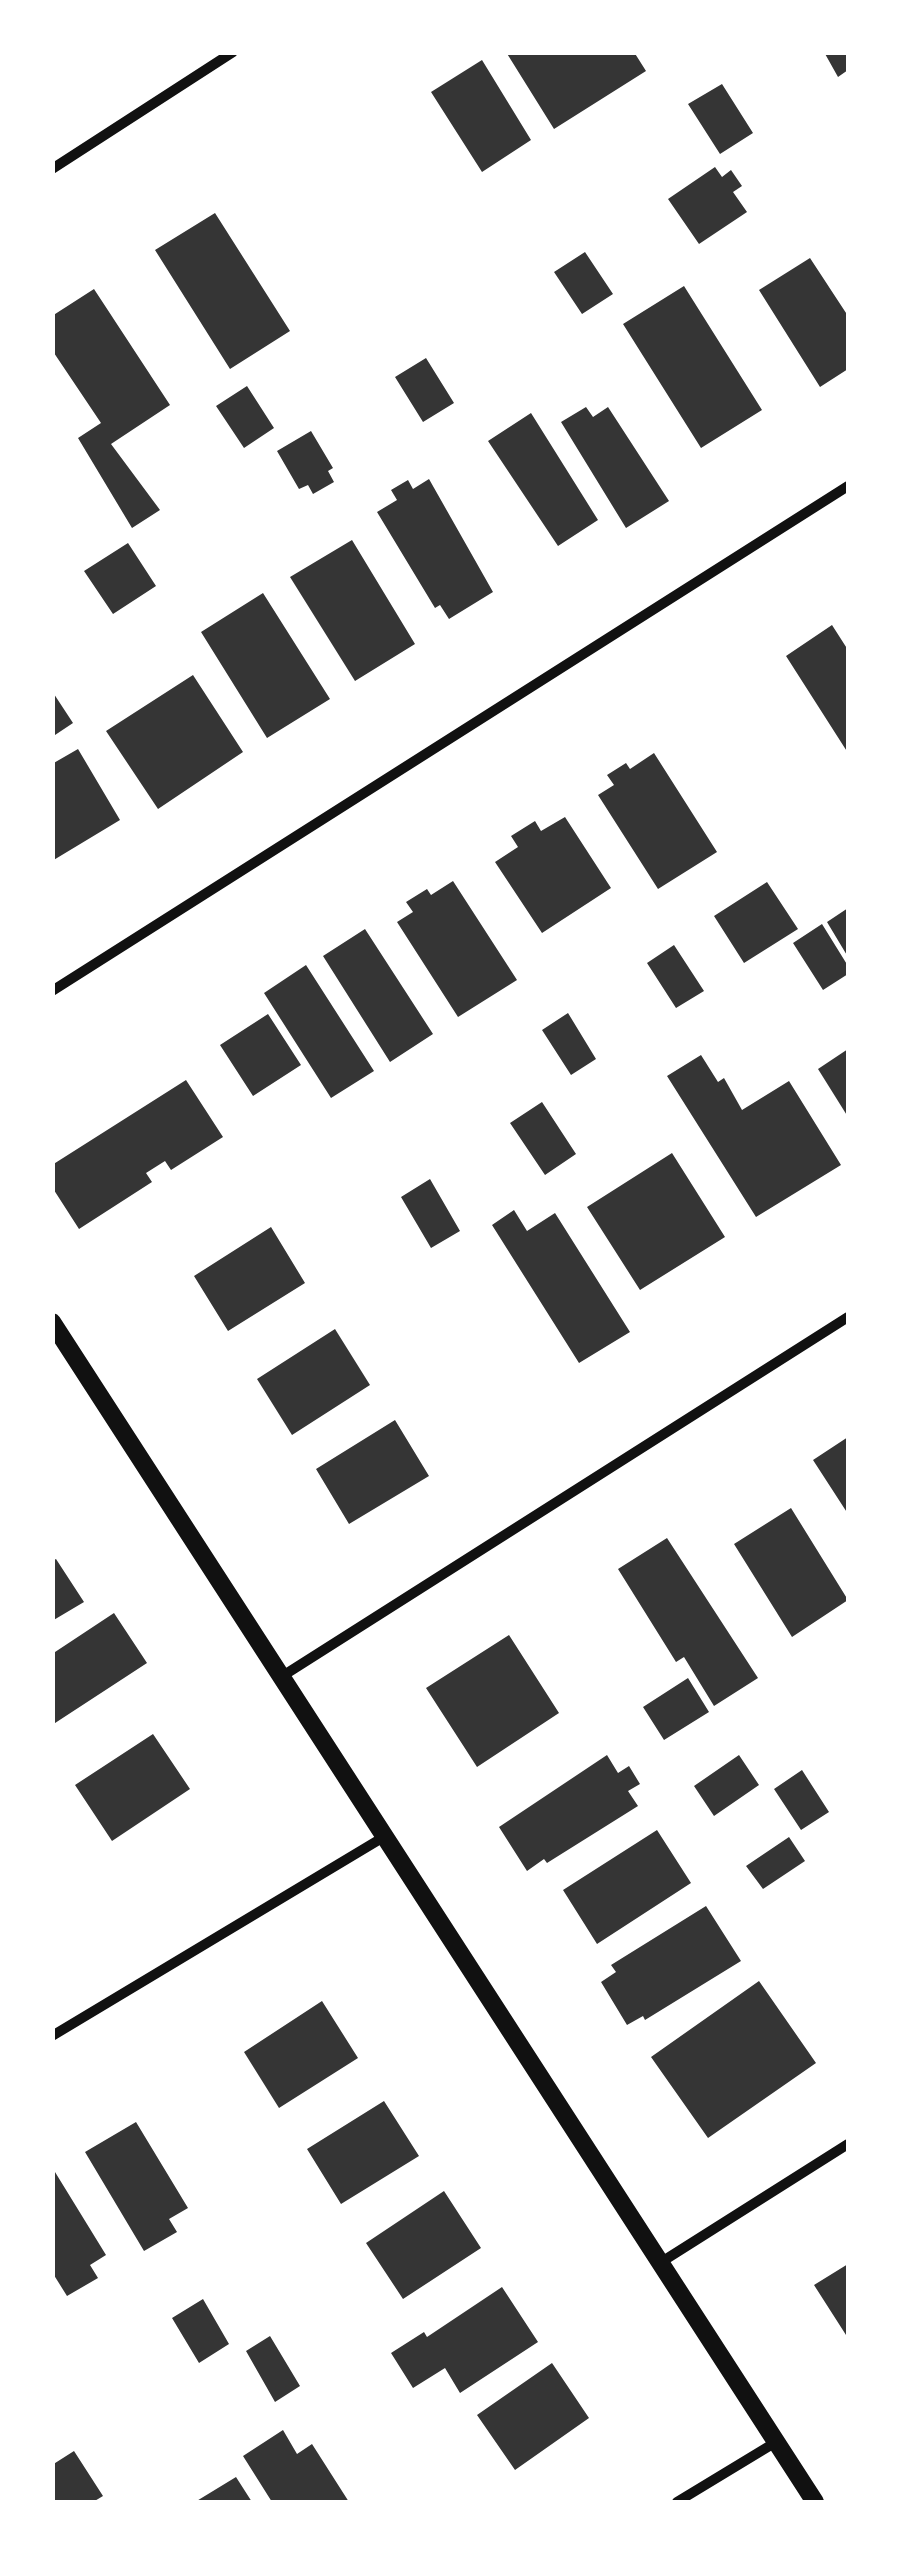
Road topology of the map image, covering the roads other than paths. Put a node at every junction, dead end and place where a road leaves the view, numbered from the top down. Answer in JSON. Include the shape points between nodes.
{"nodes":[{"id":1,"x":233,"y":52,"type":"edge"},
{"id":2,"x":52,"y":168,"type":"edge"},
{"id":3,"x":848,"y":486,"type":"edge"},
{"id":4,"x":52,"y":991,"type":"edge"},
{"id":5,"x":848,"y":1316,"type":"edge"},
{"id":6,"x":52,"y":1322,"type":"edge"},
{"id":7,"x":281,"y":1677,"type":"junction"},
{"id":8,"x":382,"y":1838,"type":"junction"},
{"id":9,"x":52,"y":2036,"type":"edge"},
{"id":10,"x":848,"y":2144,"type":"edge"},
{"id":11,"x":662,"y":2261,"type":"junction"},
{"id":12,"x":776,"y":2442,"type":"junction"},
{"id":13,"x":676,"y":2502,"type":"edge"},
{"id":14,"x":816,"y":2502,"type":"edge"}],
"edges":[{"from":1,"to":2,"type":"street"},
{"from":3,"to":4,"type":"street"},
{"from":5,"to":7,"type":"street"},
{"from":6,"to":7,"type":"street"},
{"from":7,"to":8,"type":"street"},
{"from":8,"to":9,"type":"street"},
{"from":8,"to":11,"type":"street"},
{"from":10,"to":11,"type":"street"},
{"from":11,"to":12,"type":"street"},
{"from":12,"to":13,"type":"street"},
{"from":12,"to":14,"type":"street"}]}
